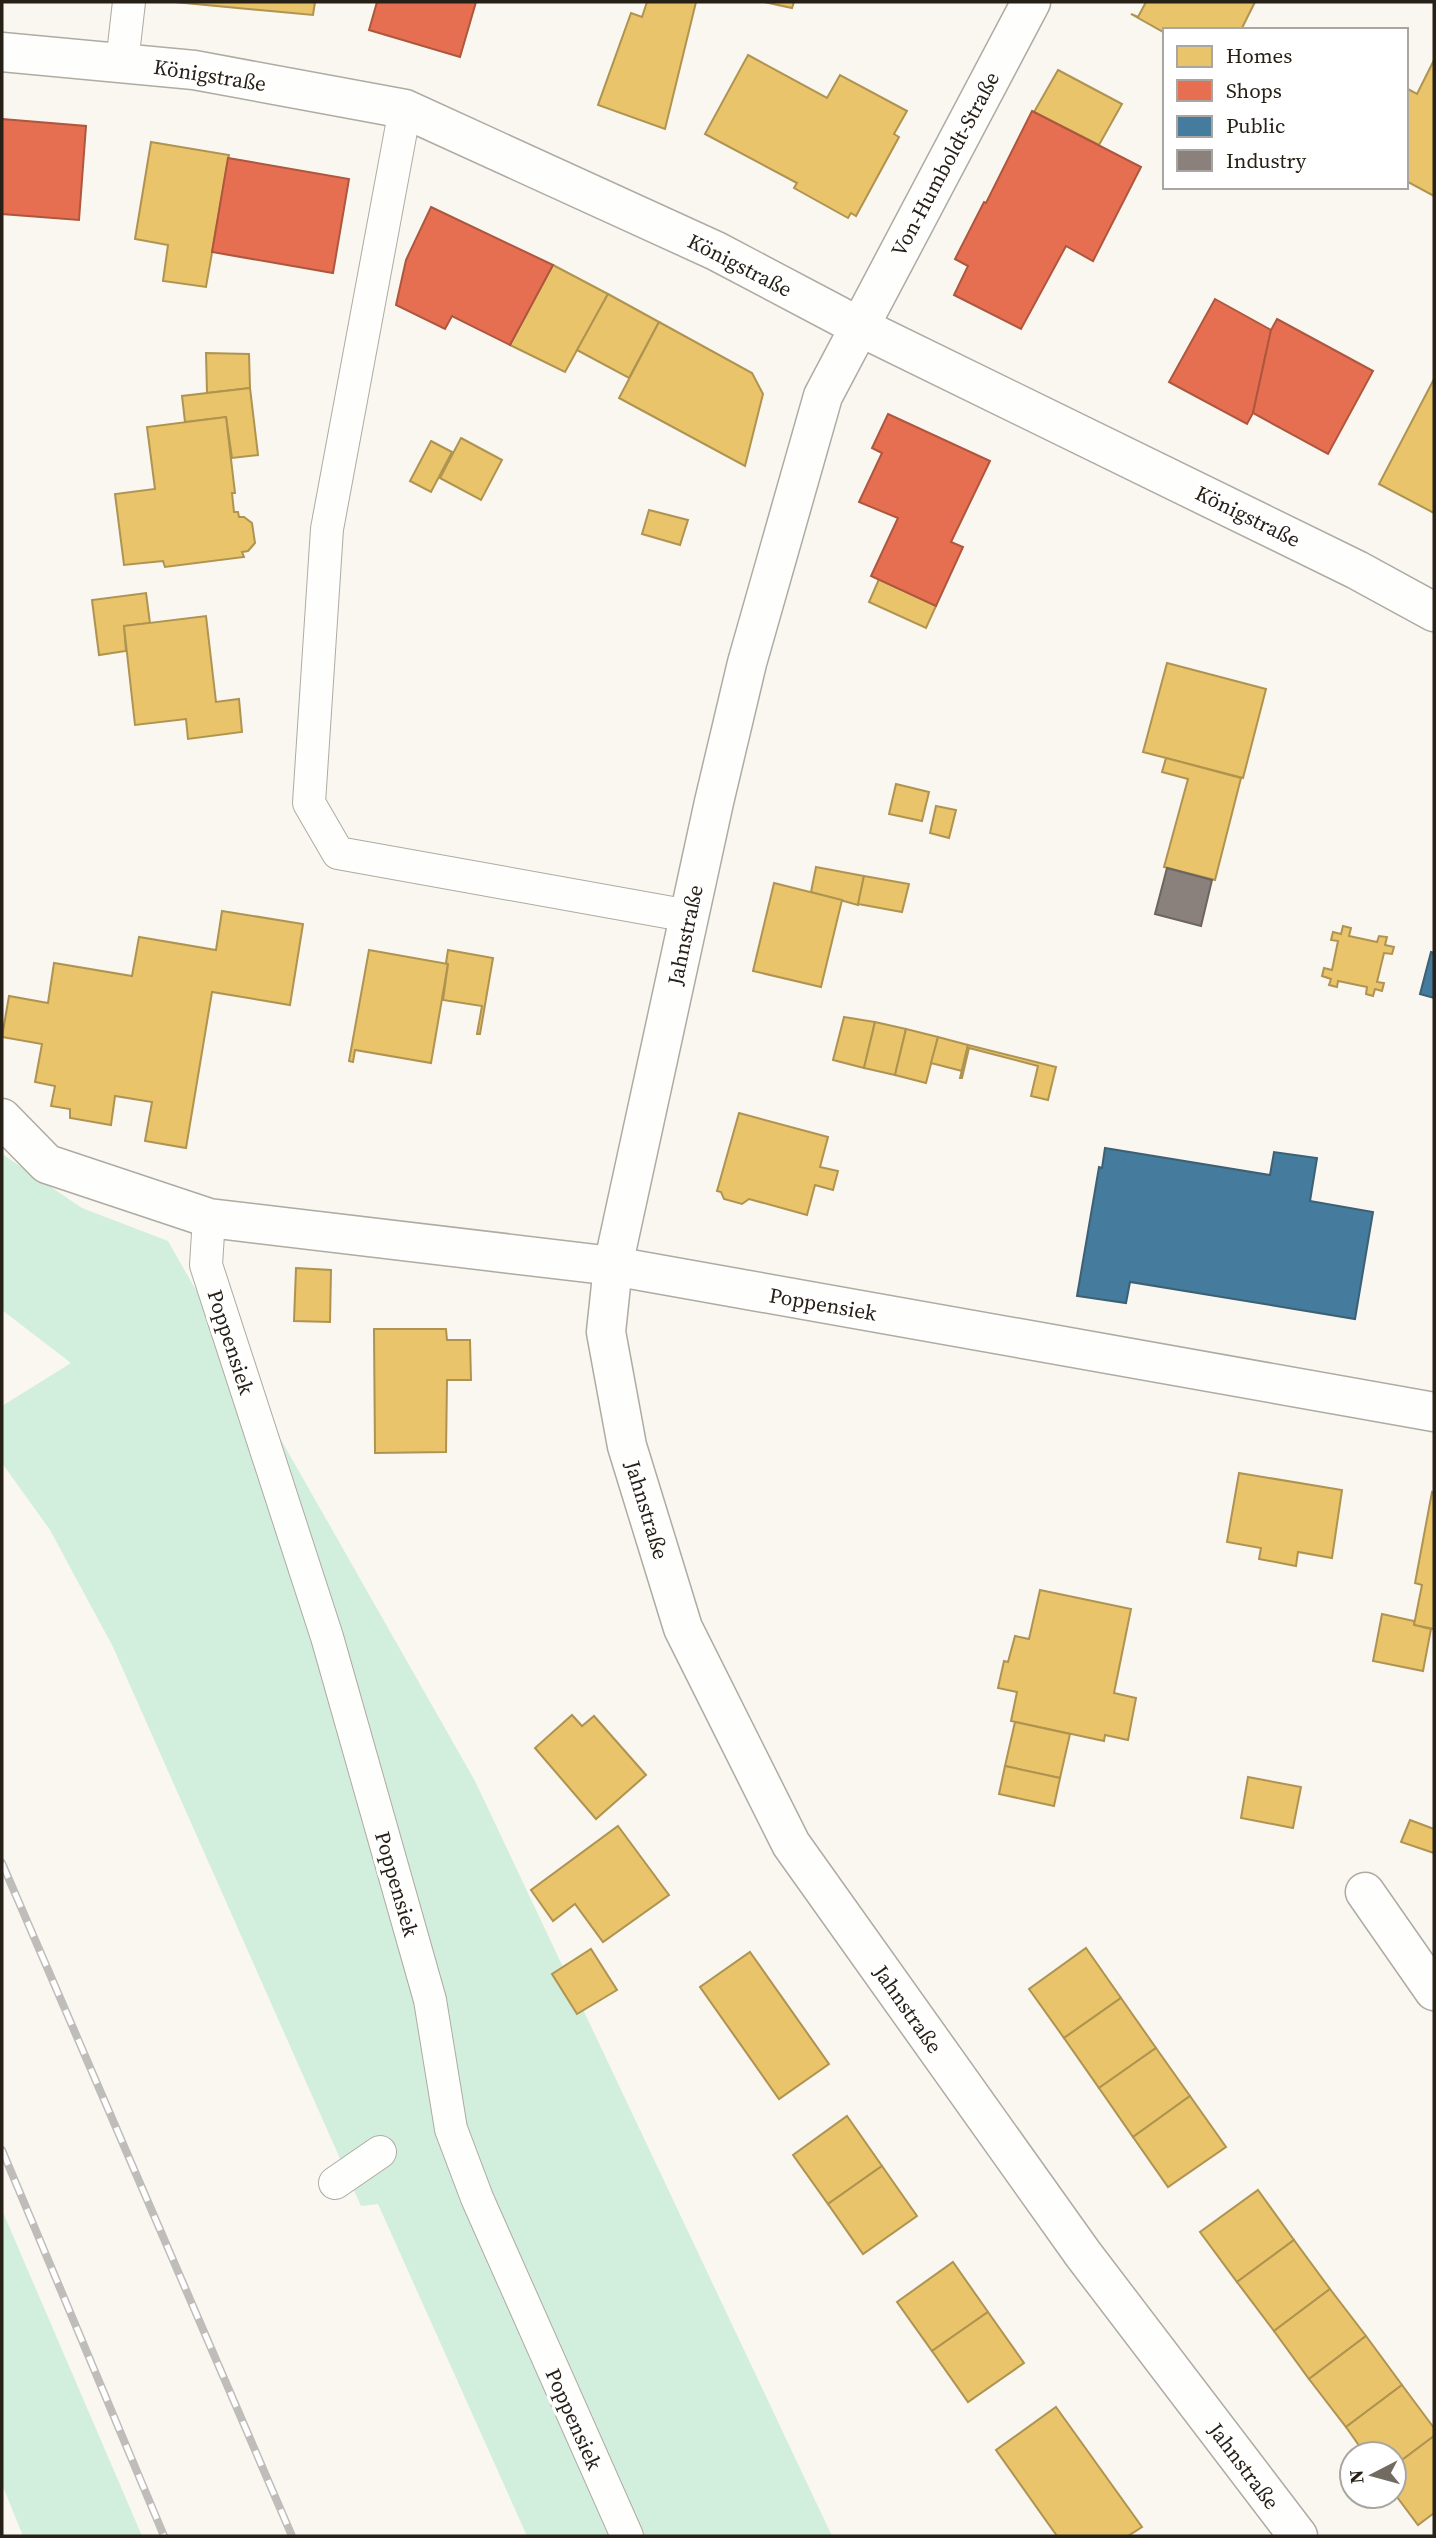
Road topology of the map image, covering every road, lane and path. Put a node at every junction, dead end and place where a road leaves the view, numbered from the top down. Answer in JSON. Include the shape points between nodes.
{"nodes":[{"id":1,"x":130,"y":2,"type":"edge"},
{"id":2,"x":1031,"y":2,"type":"edge"},
{"id":3,"x":2,"y":52,"type":"edge"},
{"id":4,"x":122,"y":63,"type":"junction"},
{"id":5,"x":405,"y":109,"type":"junction"},
{"id":6,"x":858,"y":326,"type":"junction"},
{"id":7,"x":1434,"y":612,"type":"edge"},
{"id":8,"x":689,"y":916,"type":"junction"},
{"id":9,"x":2,"y":1118,"type":"edge"},
{"id":10,"x":209,"y":1218,"type":"junction"},
{"id":11,"x":613,"y":1266,"type":"junction"},
{"id":12,"x":1434,"y":1412,"type":"edge"},
{"id":13,"x":1365,"y":1892,"type":"dead end"},
{"id":14,"x":1434,"y":1992,"type":"edge"},
{"id":15,"x":380,"y":2152,"type":"dead end"},
{"id":16,"x":335,"y":2183,"type":"dead end"},
{"id":17,"x":626,"y":2536,"type":"edge"},
{"id":18,"x":1298,"y":2536,"type":"edge"}],
"edges":[{"from":1,"to":4,"type":"lane"},
{"from":2,"to":6,"type":"street","name":"Von-Humboldt-Straße"},
{"from":3,"to":4,"type":"street","name":"Königstraße"},
{"from":4,"to":5,"type":"street","name":"Königstraße","via":[[194,70]]},
{"from":5,"to":6,"type":"street","name":"Königstraße","via":[[716,251]]},
{"from":5,"to":8,"type":"lane","via":[[327,529],[309,803],[338,853]]},
{"from":6,"to":7,"type":"street","name":"Königstraße"},
{"from":6,"to":8,"type":"street","name":"Jahnstraße","via":[[823,396],[815,423],[747,663]]},
{"from":8,"to":11,"type":"street","name":"Jahnstraße"},
{"from":9,"to":10,"type":"street","name":"Poppensiek","via":[[47,1164]]},
{"from":10,"to":11,"type":"street","name":"Poppensiek"},
{"from":10,"to":17,"type":"lane","name":"Poppensiek","via":[[206,1265],[334,1664],[430,2000],[451,2129]]},
{"from":11,"to":12,"type":"street","name":"Poppensiek"},
{"from":11,"to":18,"type":"street","name":"Jahnstraße","via":[[606,1332],[631,1459],[683,1628],[791,1844],[1083,2254]]},
{"from":13,"to":14,"type":"street"},
{"from":15,"to":16,"type":"lane"}]}
